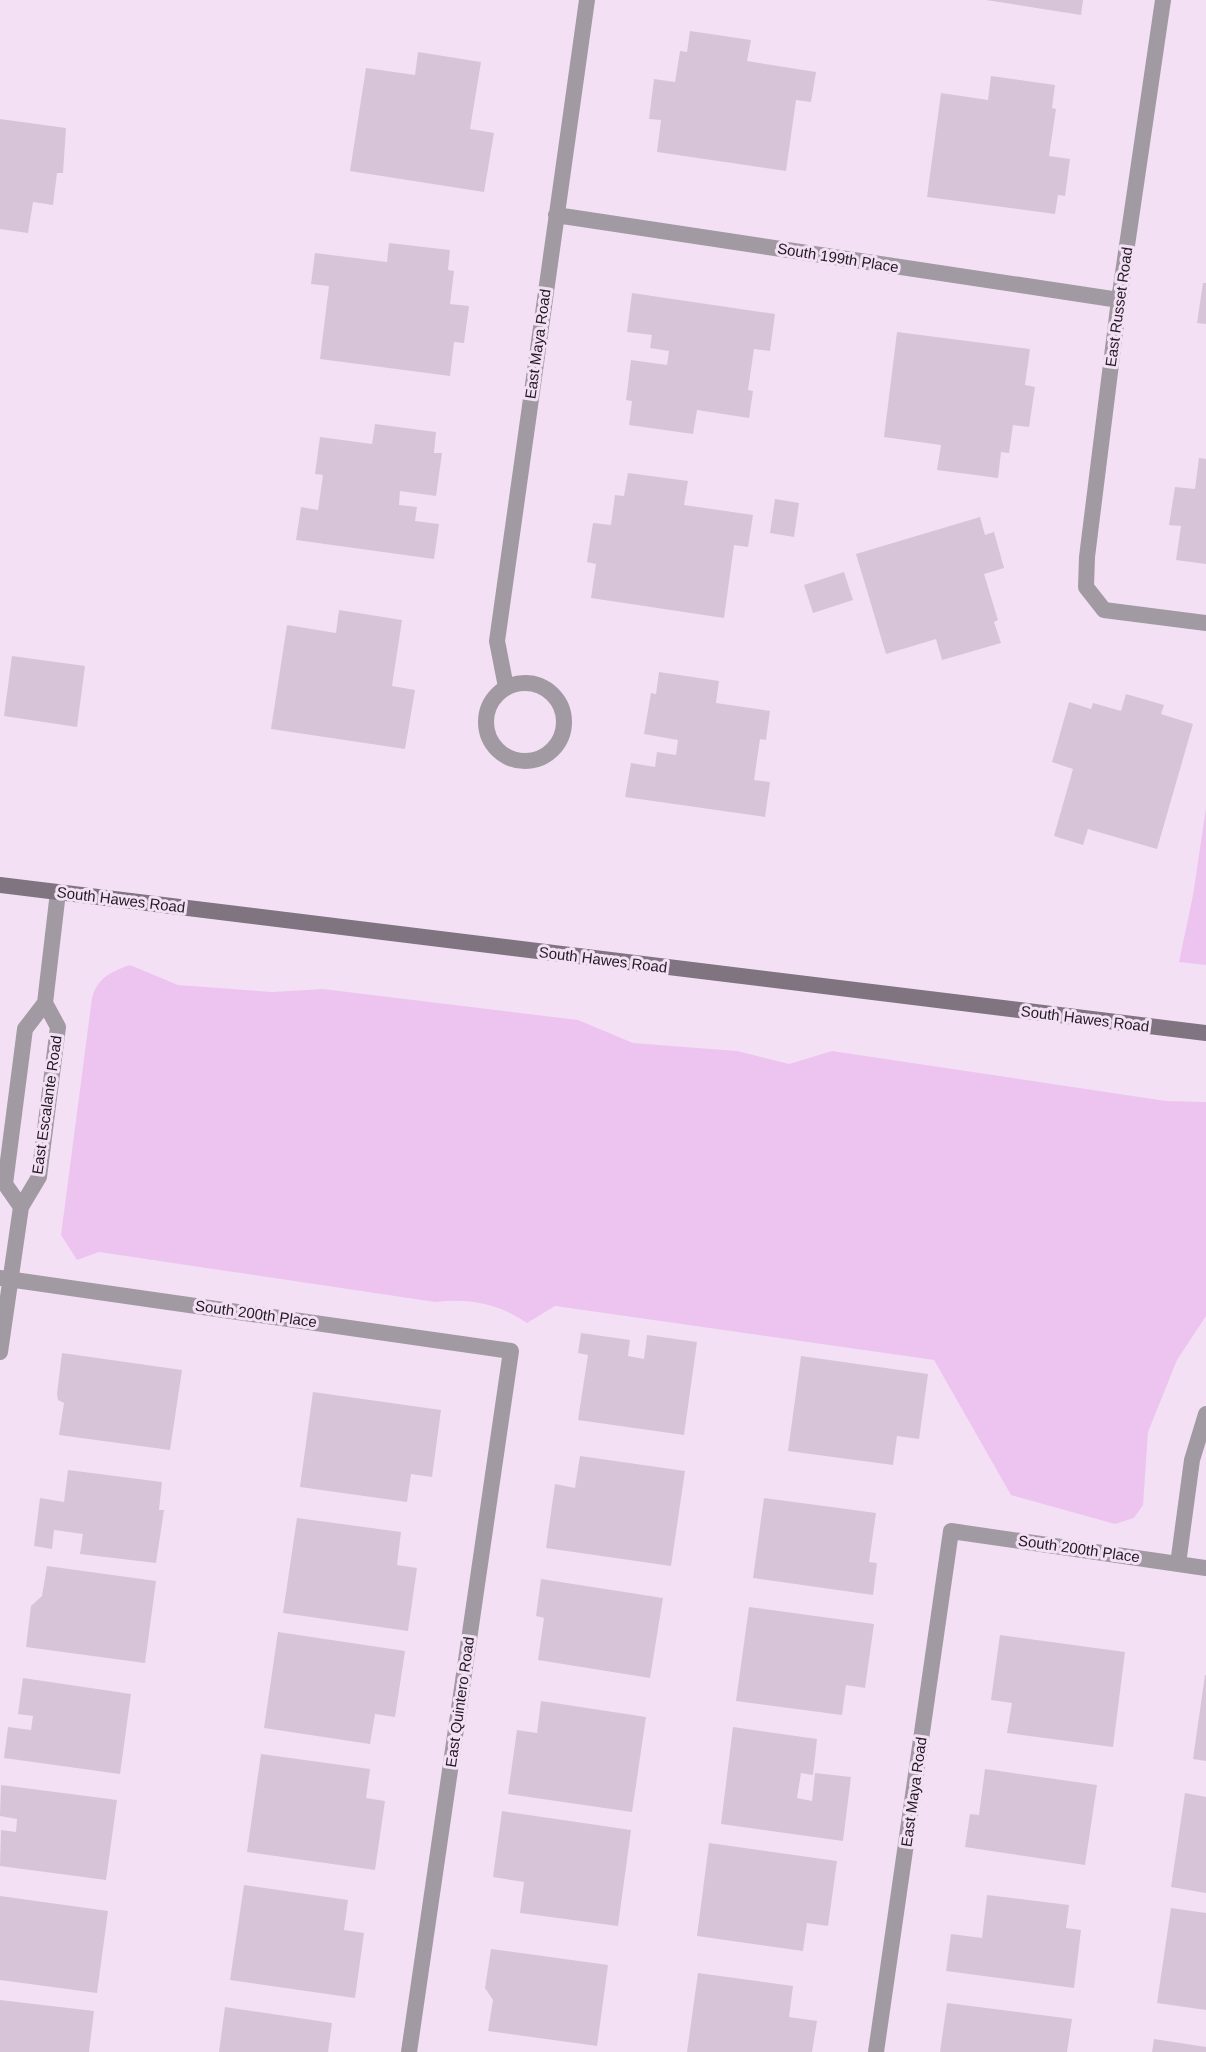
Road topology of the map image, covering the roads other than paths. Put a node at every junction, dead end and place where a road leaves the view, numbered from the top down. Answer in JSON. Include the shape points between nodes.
{"nodes":[{"id":1,"x":587,"y":0,"type":"edge"},
{"id":2,"x":1163,"y":0,"type":"edge"},
{"id":3,"x":556,"y":215,"type":"junction"},
{"id":4,"x":1119,"y":300,"type":"junction"},
{"id":5,"x":1206,"y":623,"type":"edge"},
{"id":6,"x":507,"y":687,"type":"junction"},
{"id":7,"x":0,"y":885,"type":"edge"},
{"id":8,"x":58,"y":892,"type":"junction"},
{"id":9,"x":45,"y":1003,"type":"junction"},
{"id":10,"x":1206,"y":1033,"type":"edge"},
{"id":11,"x":21,"y":1207,"type":"junction"},
{"id":12,"x":5,"y":1278,"type":"edge"},
{"id":13,"x":512,"y":1351,"type":"joint"},
{"id":14,"x":0,"y":1352,"type":"edge"},
{"id":15,"x":1206,"y":1414,"type":"edge"},
{"id":16,"x":951,"y":1531,"type":"joint"},
{"id":17,"x":1178,"y":1564,"type":"junction"},
{"id":18,"x":1206,"y":1568,"type":"edge"},
{"id":19,"x":409,"y":2052,"type":"edge"},
{"id":20,"x":876,"y":2052,"type":"edge"}],
"edges":[{"from":1,"to":3,"type":"street","name":"East Maya Road"},
{"from":2,"to":4,"type":"street","name":"East Russet Road"},
{"from":3,"to":4,"type":"street","name":"South 199th Place"},
{"from":3,"to":6,"type":"street","name":"East Maya Road","via":[[497,641]]},
{"from":4,"to":5,"type":"street","name":"East Russet Road","via":[[1086,587],[1104,610]]},
{"from":6,"to":6,"type":"street","via":[[490,705],[486,729],[490,741],[498,751],[520,762],[545,757],[563,736],[563,709],[546,688],[533,683]]},
{"from":7,"to":8,"type":"main road","name":"South Hawes Road"},
{"from":8,"to":9,"type":"street"},
{"from":8,"to":10,"type":"main road","name":"South Hawes Road"},
{"from":9,"to":11,"type":"street","name":"East Escalante Road","via":[[58,1027],[39,1177]]},
{"from":9,"to":11,"type":"street","name":"East Escalante Road","via":[[25,1029],[5,1184]]},
{"from":11,"to":12,"type":"street","name":"East Escalante Road"},
{"from":12,"to":13,"type":"street","name":"South 200th Place"},
{"from":12,"to":14,"type":"street","name":"East Escalante Road"},
{"from":13,"to":19,"type":"street","name":"East Quintero Road"},
{"from":15,"to":17,"type":"street","via":[[1192,1460]]},
{"from":16,"to":17,"type":"street","name":"South 200th Place"},
{"from":16,"to":20,"type":"street","name":"East Maya Road"},
{"from":17,"to":18,"type":"street","name":"South 200th Place"}]}
